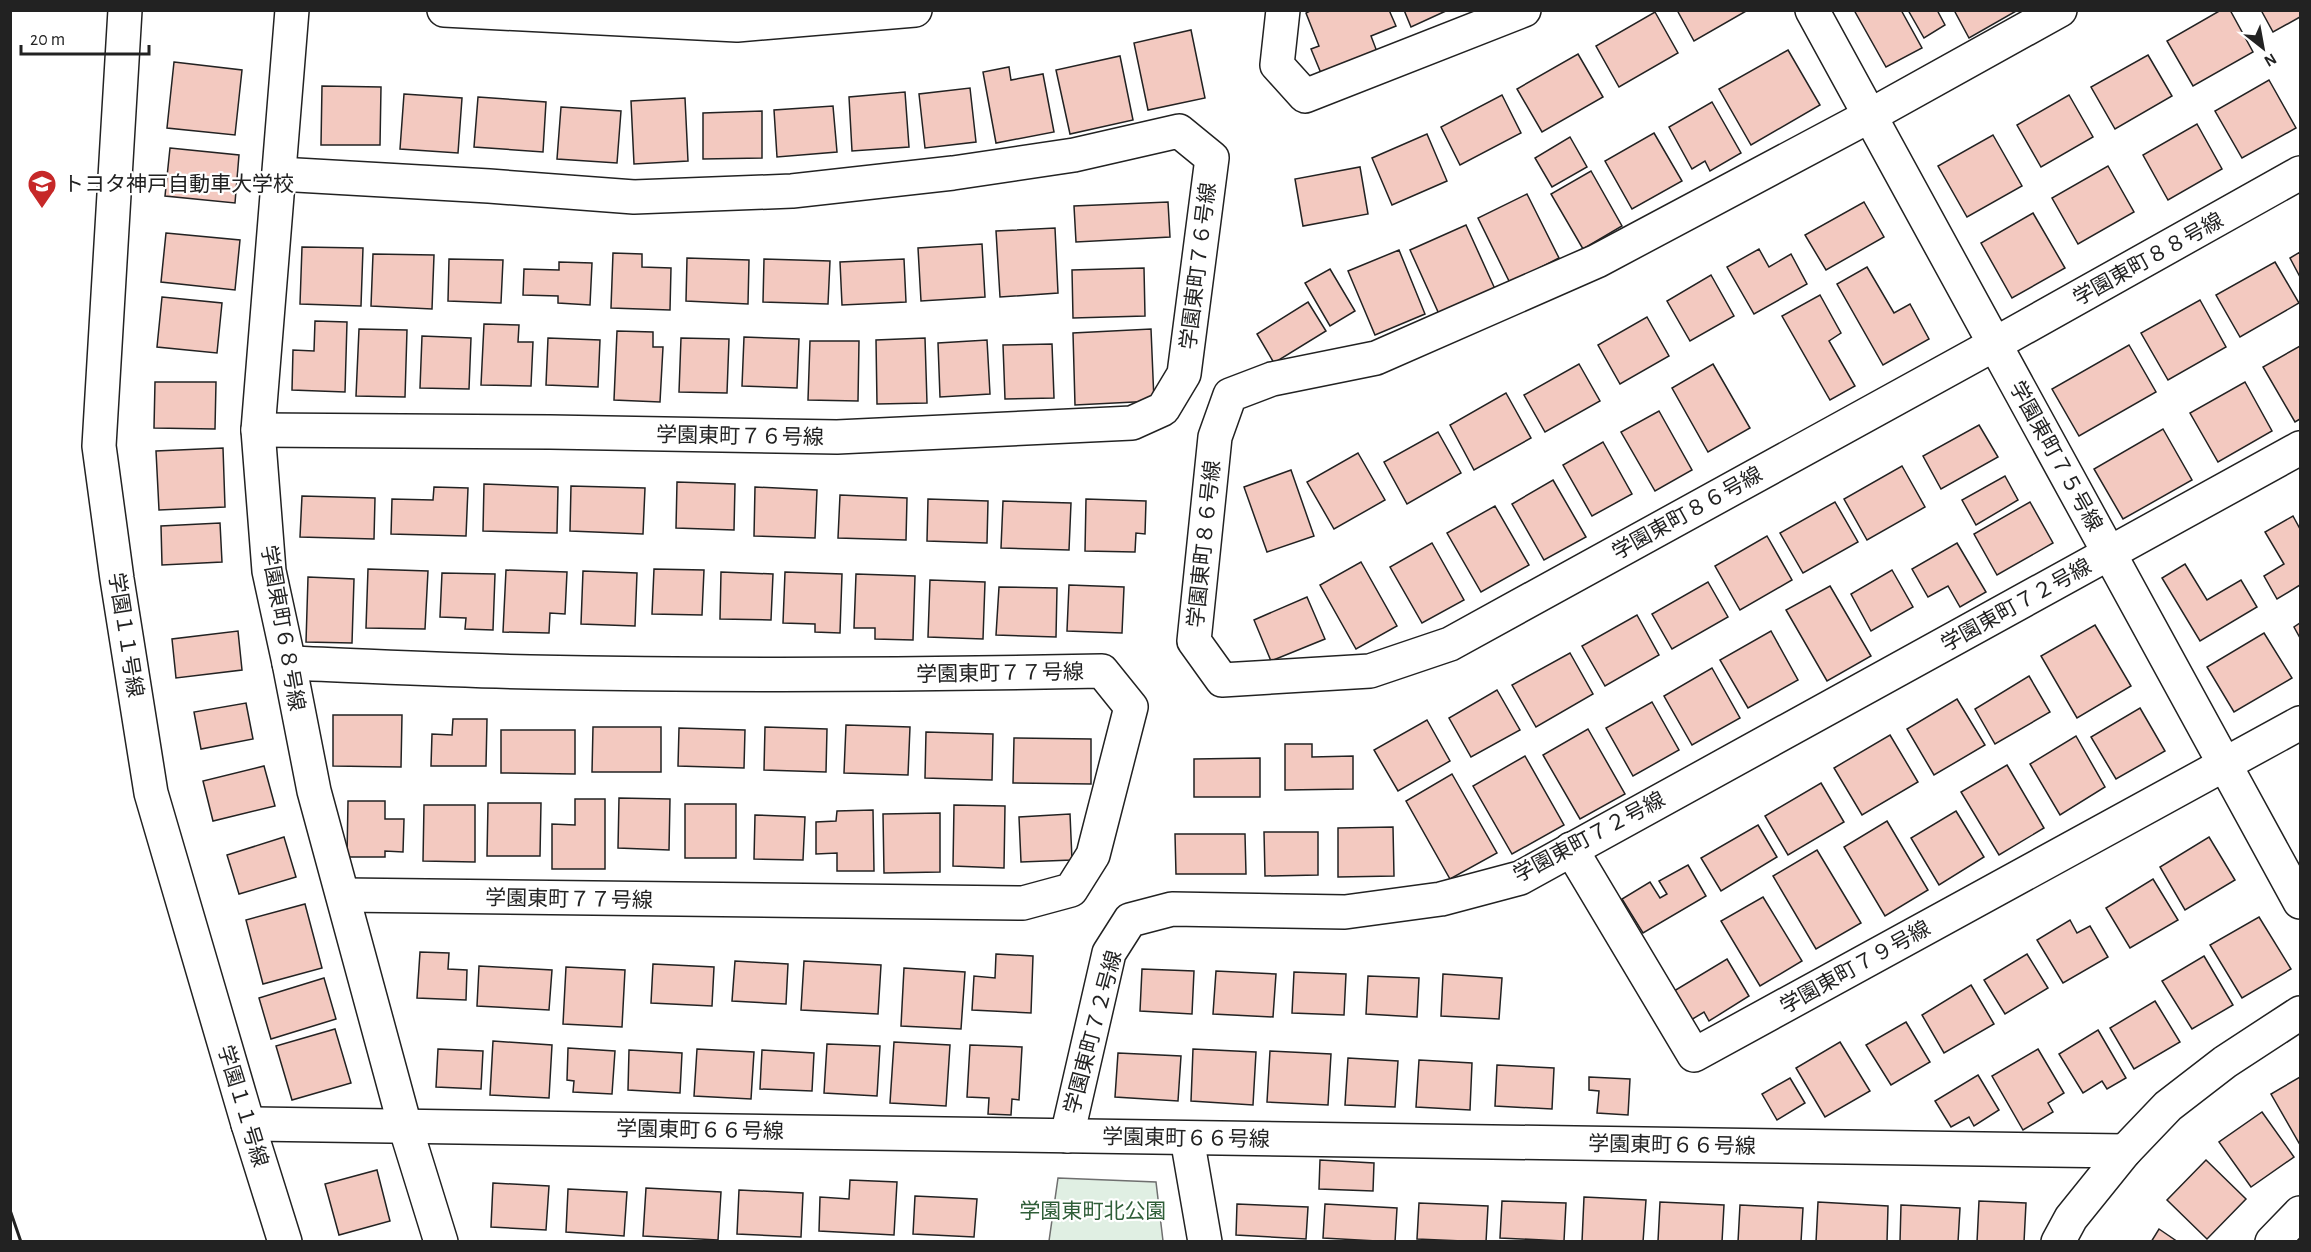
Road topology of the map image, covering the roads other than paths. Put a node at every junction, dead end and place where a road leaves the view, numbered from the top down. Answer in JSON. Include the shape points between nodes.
{"nodes":[{"id":1,"x":125,"y":10,"type":"edge"},
{"id":2,"x":292,"y":10,"type":"edge"},
{"id":3,"x":444,"y":10,"type":"edge"},
{"id":4,"x":915,"y":10,"type":"edge"},
{"id":5,"x":1283,"y":10,"type":"edge"},
{"id":6,"x":1524,"y":10,"type":"edge"},
{"id":7,"x":1812,"y":10,"type":"edge"},
{"id":8,"x":2060,"y":10,"type":"edge"},
{"id":9,"x":1871,"y":115,"type":"junction"},
{"id":10,"x":2301,"y":173,"type":"edge"},
{"id":11,"x":279,"y":174,"type":"junction"},
{"id":12,"x":1995,"y":344,"type":"junction"},
{"id":13,"x":258,"y":429,"type":"junction"},
{"id":14,"x":2301,"y":448,"type":"edge"},
{"id":15,"x":2109,"y":554,"type":"junction"},
{"id":16,"x":289,"y":663,"type":"junction"},
{"id":17,"x":2301,"y":723,"type":"edge"},
{"id":18,"x":2225,"y":764,"type":"junction"},
{"id":19,"x":1571,"y":849,"type":"junction"},
{"id":20,"x":343,"y":895,"type":"junction"},
{"id":21,"x":2301,"y":902,"type":"edge"},
{"id":22,"x":2301,"y":1013,"type":"edge"},
{"id":23,"x":248,"y":1124,"type":"junction"},
{"id":24,"x":405,"y":1126,"type":"junction"},
{"id":25,"x":1066,"y":1136,"type":"junction"},
{"id":26,"x":1187,"y":1138,"type":"junction"},
{"id":27,"x":2125,"y":1151,"type":"junction"},
{"id":28,"x":2301,"y":1214,"type":"edge"},
{"id":29,"x":285,"y":1242,"type":"edge"},
{"id":30,"x":441,"y":1242,"type":"edge"},
{"id":31,"x":1205,"y":1242,"type":"edge"},
{"id":32,"x":2058,"y":1242,"type":"edge"},
{"id":33,"x":2272,"y":1242,"type":"edge"}],
"edges":[{"from":1,"to":23,"type":"street","name":"学園１１号線","via":[[99,446],[151,793]]},
{"from":2,"to":11,"type":"street","name":"学園東町６８号線"},
{"from":3,"to":4,"type":"street","via":[[737,25]]},
{"from":5,"to":6,"type":"street","via":[[1277,64],[1305,96]]},
{"from":7,"to":9,"type":"street","name":"学園東町７５号線"},
{"from":8,"to":9,"type":"street"},
{"from":9,"to":12,"type":"street","name":"学園東町７５号線"},
{"from":9,"to":12,"type":"street","name":"学園東町８６号線","via":[[1597,261],[1376,358],[1272,379],[1230,395],[1215,437],[1194,640],[1222,680],[1370,671],[1450,644]]},
{"from":10,"to":12,"type":"street","name":"学園東町８８号線"},
{"from":11,"to":13,"type":"street","name":"学園東町６８号線"},
{"from":11,"to":13,"type":"street","name":"学園東町７６号線","via":[[634,197],[792,191],[953,173],[1074,155],[1179,131],[1212,158],[1184,374],[1163,409],[1132,423],[837,437]]},
{"from":12,"to":15,"type":"street","name":"学園東町７５号線"},
{"from":13,"to":16,"type":"street","name":"学園東町６８号線","via":[[269,571]]},
{"from":14,"to":15,"type":"street"},
{"from":15,"to":18,"type":"street","name":"学園東町７５号線"},
{"from":15,"to":19,"type":"street","name":"学園東町７２号線"},
{"from":16,"to":20,"type":"street","name":"学園東町６８号線","via":[[314,791]]},
{"from":16,"to":20,"type":"street","name":"学園東町７７号線","via":[[707,674],[1102,671],[1131,707],[1093,855],[1071,890],[1023,903]]},
{"from":17,"to":18,"type":"street"},
{"from":18,"to":19,"type":"street","name":"学園東町７９号線","via":[[1694,1055]]},
{"from":18,"to":21,"type":"street","name":"学園東町７５号線"},
{"from":19,"to":25,"type":"street","name":"学園東町７２号線","via":[[1520,878],[1441,899],[1345,912],[1172,909],[1130,920],[1110,953]]},
{"from":20,"to":24,"type":"street","name":"学園東町６８号線"},
{"from":22,"to":27,"type":"street","via":[[2225,1062],[2168,1106]]},
{"from":23,"to":24,"type":"street","name":"学園東町６６号線"},
{"from":23,"to":29,"type":"street","name":"学園１１号線"},
{"from":24,"to":25,"type":"street","name":"学園東町６６号線"},
{"from":24,"to":30,"type":"street","name":"学園東町６８号線"},
{"from":25,"to":26,"type":"street","name":"学園東町６６号線"},
{"from":26,"to":27,"type":"street","name":"学園東町６６号線"},
{"from":26,"to":31,"type":"street"},
{"from":27,"to":32,"type":"street","via":[[2071,1218]]},
{"from":28,"to":33,"type":"street"}]}
